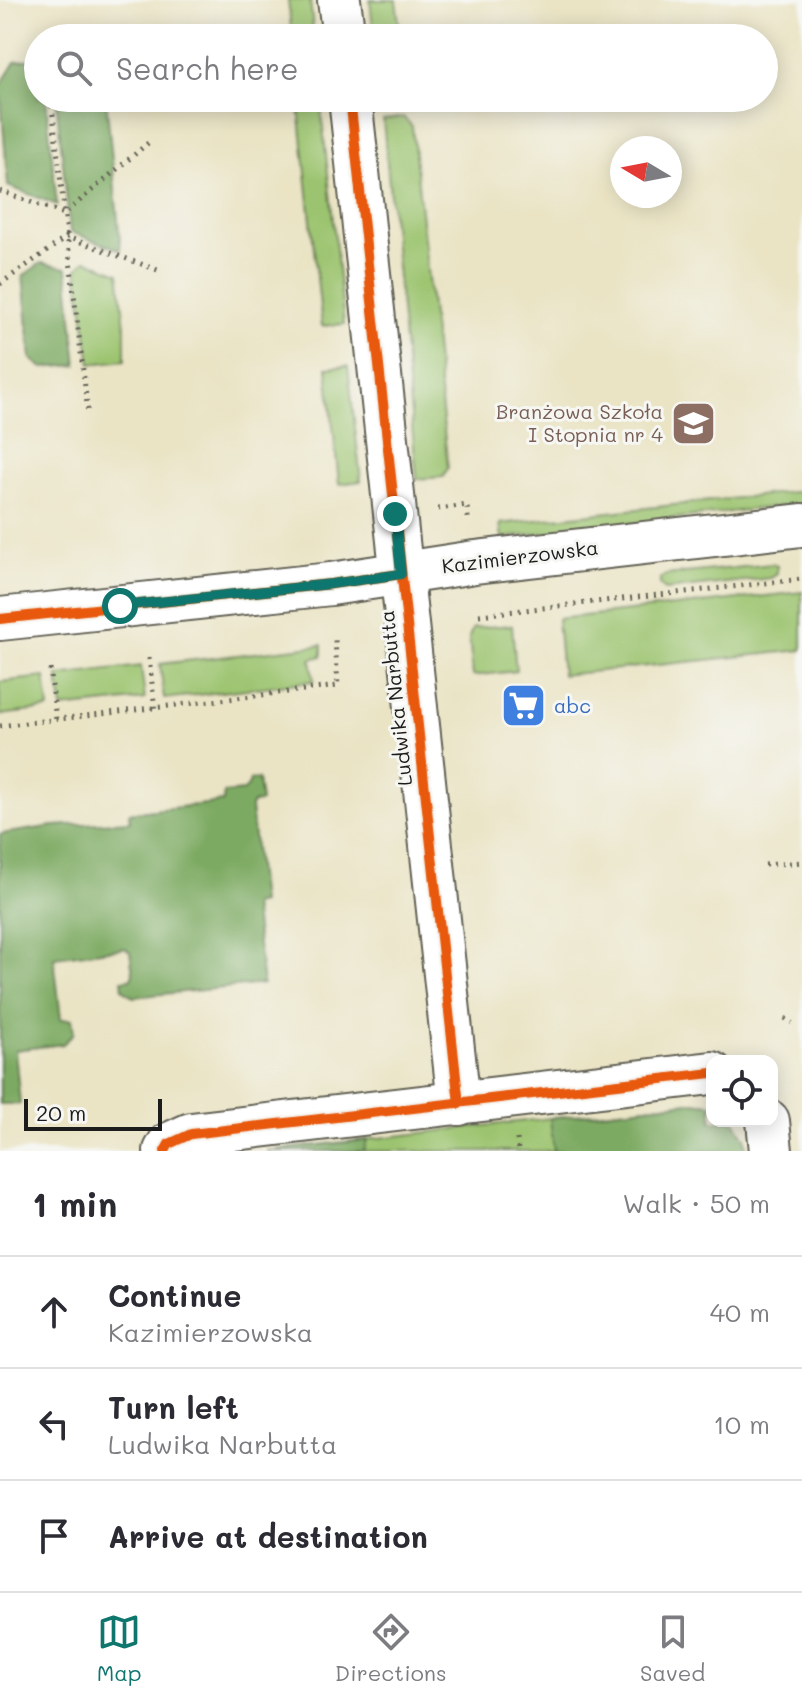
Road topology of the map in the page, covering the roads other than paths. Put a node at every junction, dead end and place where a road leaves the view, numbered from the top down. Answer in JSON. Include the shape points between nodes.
{"nodes":[{"id":1,"x":339,"y":0,"type":"edge"},
{"id":2,"x":342,"y":24,"type":"edge"},
{"id":3,"x":352,"y":112,"type":"edge"},
{"id":4,"x":802,"y":525,"type":"edge"},
{"id":5,"x":401,"y":574,"type":"junction"},
{"id":6,"x":0,"y":619,"type":"edge"},
{"id":7,"x":706,"y":1074,"type":"edge"},
{"id":8,"x":459,"y":1104,"type":"junction"},
{"id":9,"x":769,"y":1127,"type":"edge"},
{"id":10,"x":165,"y":1151,"type":"edge"},
{"id":11,"x":771,"y":1151,"type":"edge"}],
"edges":[{"from":1,"to":2,"type":"street"},
{"from":3,"to":5,"type":"street","name":"Ludwika Narbutta"},
{"from":4,"to":5,"type":"street","name":"Kazimierzowska"},
{"from":5,"to":6,"type":"street","name":"Kazimierzowska"},
{"from":5,"to":8,"type":"street","name":"Ludwika Narbutta"},
{"from":7,"to":8,"type":"street"},
{"from":8,"to":10,"type":"street","via":[[191,1134]]},
{"from":9,"to":11,"type":"street"}]}
